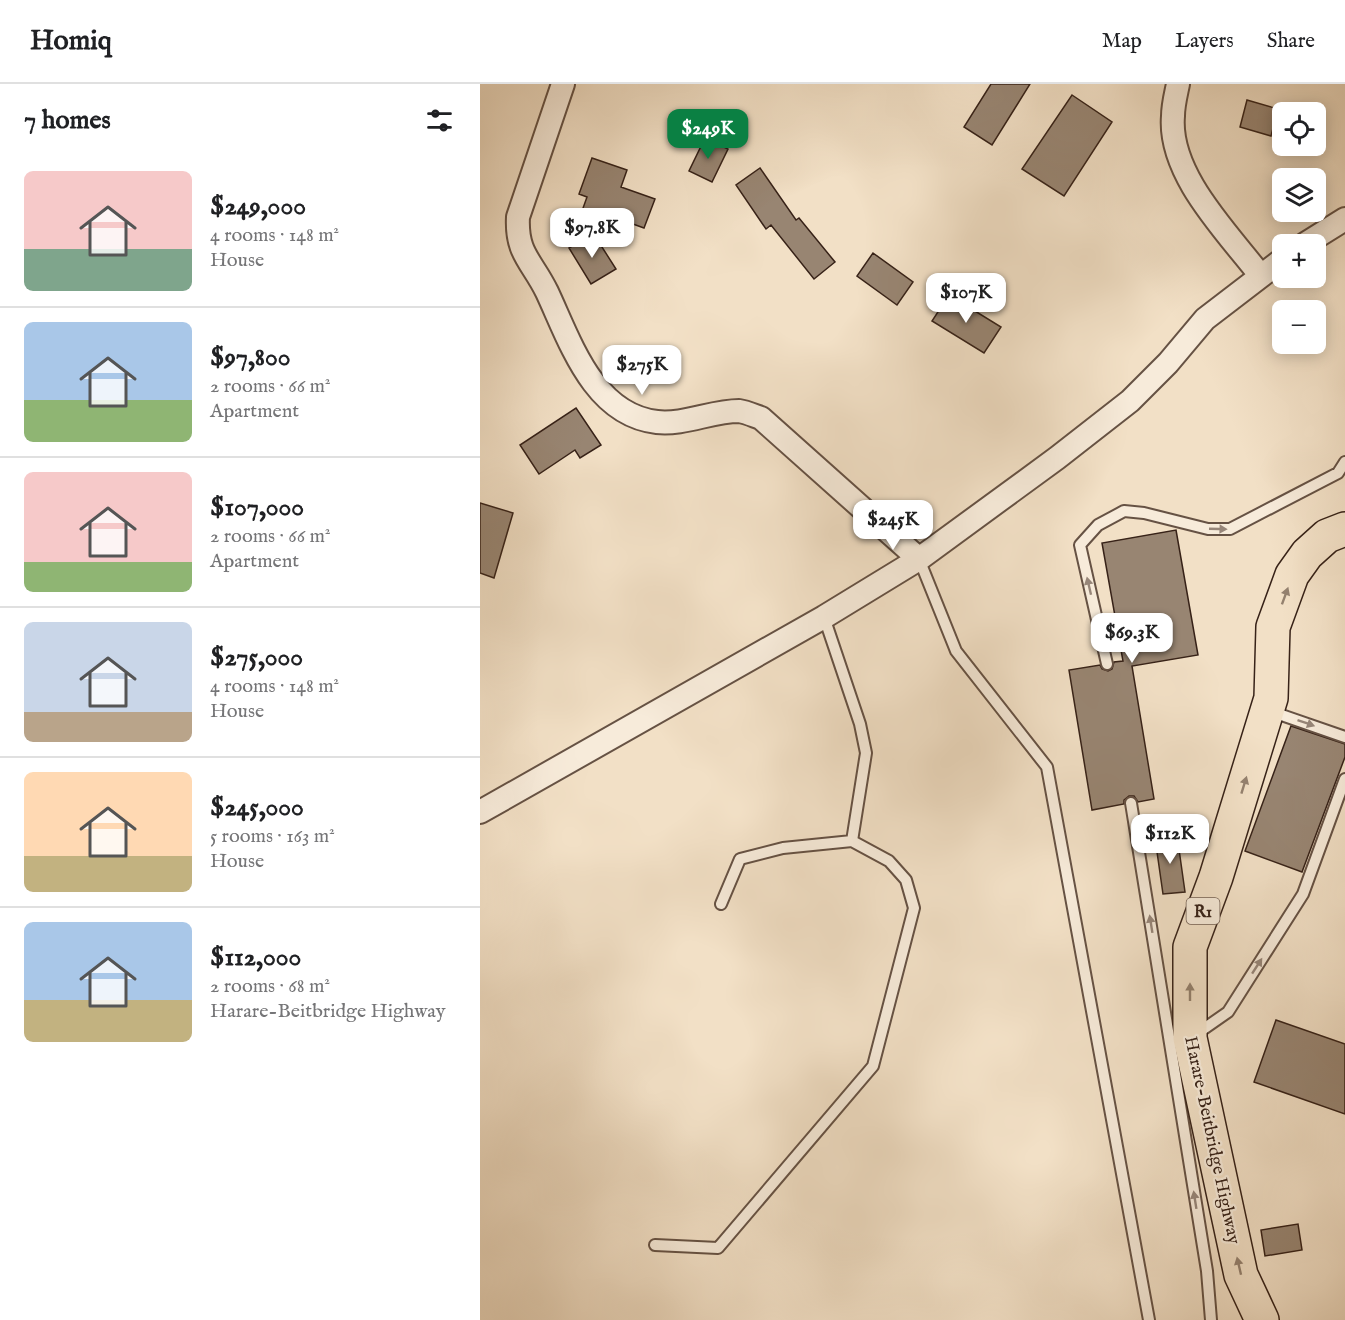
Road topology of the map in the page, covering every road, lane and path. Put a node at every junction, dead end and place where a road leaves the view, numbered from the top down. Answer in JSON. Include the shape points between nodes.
{"nodes":[{"id":1,"x":562,"y":84,"type":"edge"},
{"id":2,"x":1178,"y":84,"type":"edge"},
{"id":3,"x":1345,"y":219,"type":"edge"},
{"id":4,"x":1321,"y":234,"type":"edge"},
{"id":5,"x":1272,"y":267,"type":"edge"},
{"id":6,"x":1260,"y":275,"type":"junction"},
{"id":7,"x":1345,"y":462,"type":"edge"},
{"id":8,"x":1345,"y":530,"type":"edge"},
{"id":9,"x":919,"y":559,"type":"junction"},
{"id":10,"x":824,"y":617,"type":"junction"},
{"id":11,"x":1107,"y":664,"type":"dead end"},
{"id":12,"x":1267,"y":710,"type":"junction"},
{"id":13,"x":1345,"y":736,"type":"edge"},
{"id":14,"x":1345,"y":779,"type":"edge"},
{"id":15,"x":1131,"y":803,"type":"dead end"},
{"id":16,"x":480,"y":812,"type":"edge"},
{"id":17,"x":852,"y":841,"type":"junction"},
{"id":18,"x":721,"y":904,"type":"dead end"},
{"id":19,"x":1190,"y":1038,"type":"junction"},
{"id":20,"x":655,"y":1245,"type":"dead end"},
{"id":21,"x":1149,"y":1320,"type":"edge"},
{"id":22,"x":1211,"y":1320,"type":"edge"},
{"id":23,"x":1262,"y":1320,"type":"edge"}],
"edges":[{"from":1,"to":9,"type":"street","via":[[518,217],[517,238],[585,373],[625,412],[657,422],[740,411],[761,418]]},
{"from":2,"to":6,"type":"street","via":[[1172,117],[1182,168]]},
{"from":3,"to":4,"type":"street"},
{"from":5,"to":6,"type":"street"},
{"from":6,"to":9,"type":"street","via":[[1205,319],[1130,400]]},
{"from":11,"to":7,"type":"lane","one_way":true,"via":[[1080,545],[1098,525],[1124,511],[1208,529],[1230,529],[1338,473]]},
{"from":12,"to":8,"type":"highway","name":"Harare-Beitbridge Highway","number":"R1","one_way":true,"via":[[1271,698],[1273,627],[1292,575],[1327,536]]},
{"from":9,"to":10,"type":"street"},
{"from":9,"to":21,"type":"lane","via":[[956,651],[1047,767]]},
{"from":10,"to":16,"type":"street"},
{"from":10,"to":17,"type":"lane","via":[[866,753]]},
{"from":12,"to":13,"type":"lane","one_way":true},
{"from":19,"to":12,"type":"highway","name":"Harare-Beitbridge Highway","number":"R1","one_way":true,"via":[[1190,947]]},
{"from":19,"to":14,"type":"lane","one_way":true,"via":[[1228,1012],[1304,894]]},
{"from":22,"to":15,"type":"lane","one_way":true,"via":[[1205,1260]]},
{"from":17,"to":18,"type":"lane","via":[[783,848],[740,859]]},
{"from":17,"to":20,"type":"lane","via":[[895,867],[906,880],[914,908],[873,1066],[718,1248]]},
{"from":23,"to":19,"type":"highway","name":"Harare-Beitbridge Highway","number":"R1","one_way":true,"via":[[1241,1275]]}]}
